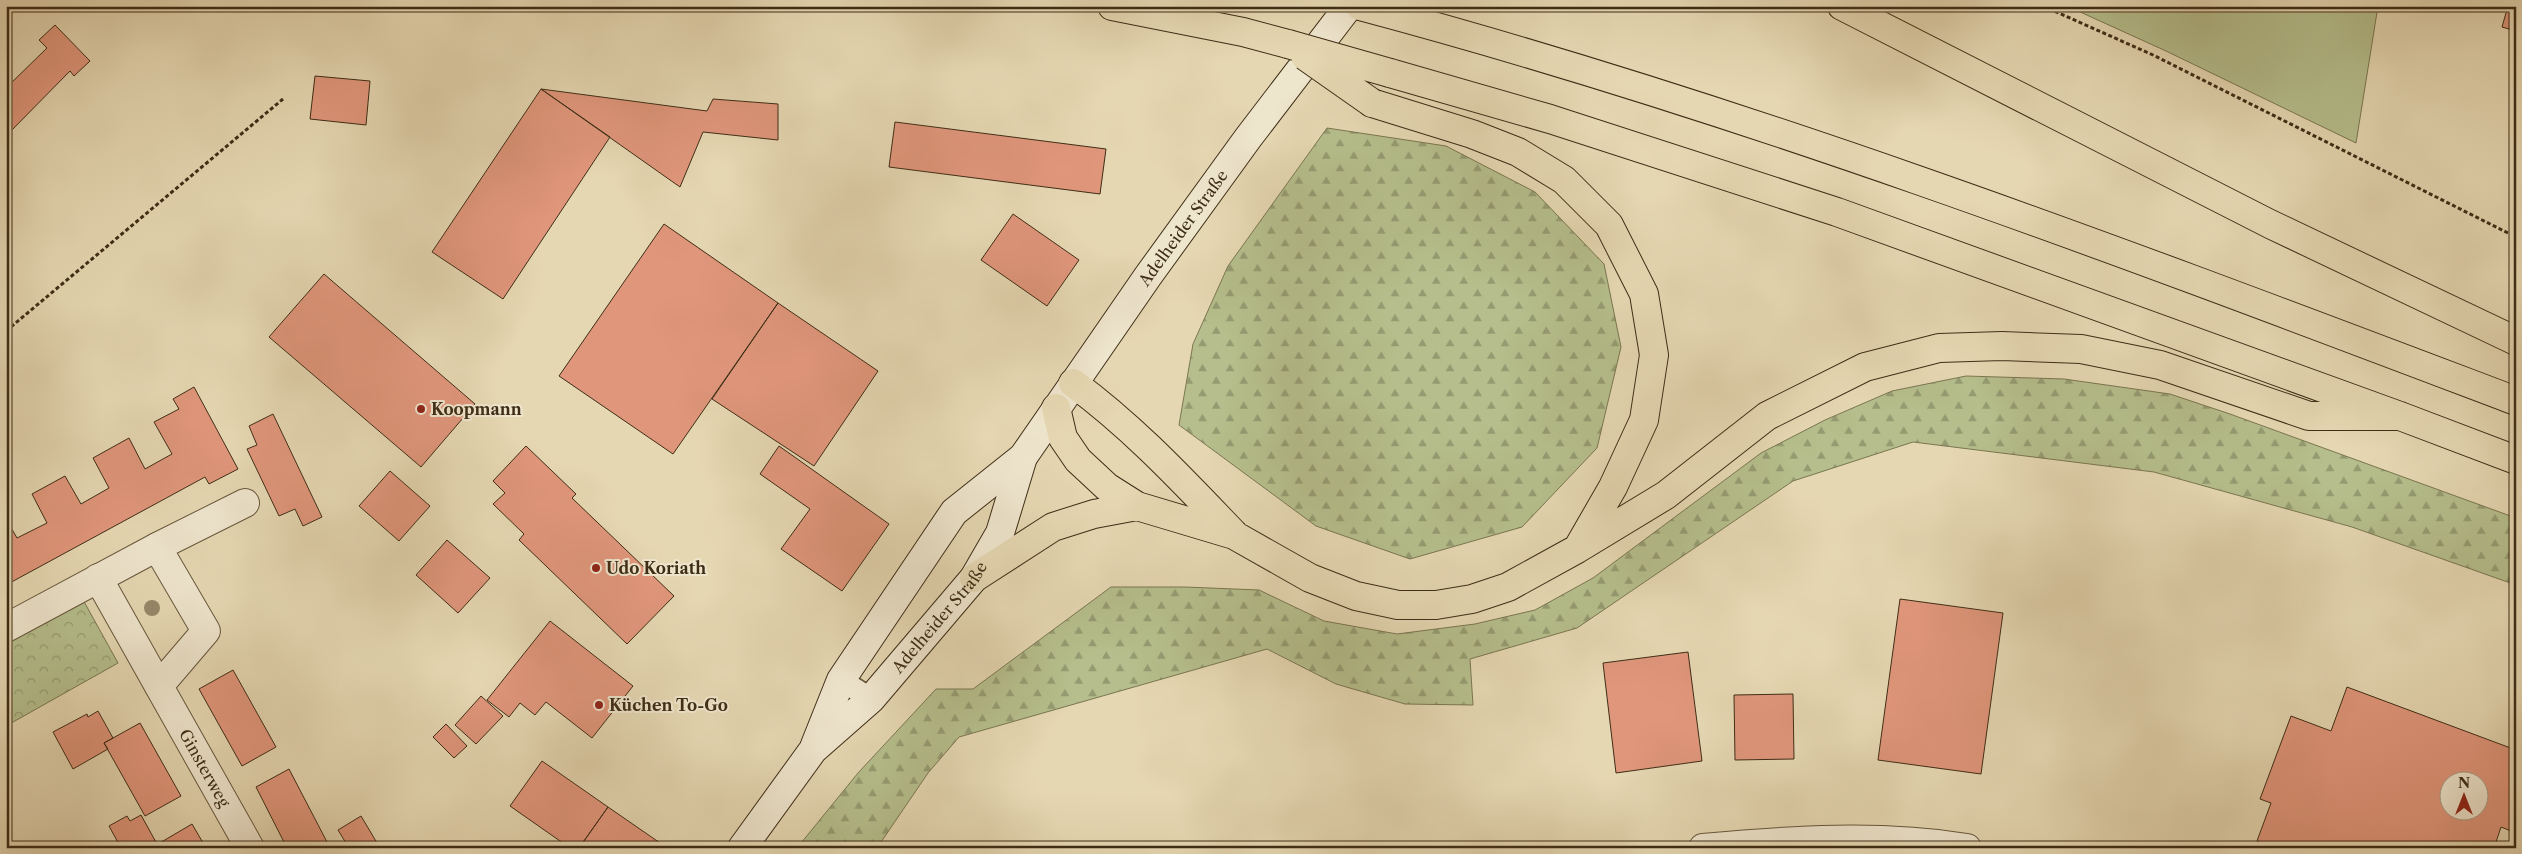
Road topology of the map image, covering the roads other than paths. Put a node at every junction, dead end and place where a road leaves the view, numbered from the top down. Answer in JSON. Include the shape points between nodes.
{"nodes":[{"id":1,"x":1112,"y":6,"type":"edge"},
{"id":2,"x":1349,"y":6,"type":"edge"},
{"id":3,"x":1360,"y":6,"type":"edge"},
{"id":4,"x":1842,"y":6,"type":"edge"},
{"id":5,"x":1288,"y":44,"type":"junction"},
{"id":6,"x":2516,"y":341,"type":"edge"},
{"id":7,"x":1073,"y":383,"type":"junction"},
{"id":8,"x":2516,"y":401,"type":"edge"},
{"id":9,"x":1056,"y":408,"type":"junction"},
{"id":10,"x":2400,"y":416,"type":"junction"},
{"id":11,"x":1023,"y":457,"type":"junction"},
{"id":12,"x":2516,"y":460,"type":"edge"},
{"id":13,"x":245,"y":503,"type":"dead end"},
{"id":14,"x":1137,"y":506,"type":"junction"},
{"id":15,"x":1234,"y":535,"type":"junction"},
{"id":16,"x":158,"y":547,"type":"junction"},
{"id":17,"x":1577,"y":549,"type":"junction"},
{"id":18,"x":98,"y":578,"type":"junction"},
{"id":19,"x":974,"y":578,"type":"junction"},
{"id":20,"x":6,"y":628,"type":"edge"},
{"id":21,"x":841,"y":680,"type":"junction"},
{"id":22,"x":159,"y":686,"type":"junction"},
{"id":23,"x":871,"y":699,"type":"junction"},
{"id":24,"x":812,"y":750,"type":"junction"},
{"id":25,"x":250,"y":848,"type":"edge"},
{"id":26,"x":742,"y":848,"type":"edge"},
{"id":27,"x":1703,"y":848,"type":"edge"},
{"id":28,"x":1967,"y":848,"type":"edge"}],
"edges":[{"from":1,"to":5,"type":"highway"},
{"from":2,"to":7,"type":"main road","name":"Adelheider Straße","via":[[1248,138]]},
{"from":3,"to":8,"type":"highway","via":[[1667,97],[1931,184],[2173,271]]},
{"from":4,"to":6,"type":"highway","via":[[2270,224]]},
{"from":5,"to":10,"type":"highway","bridge":true,"via":[[1550,119],[1827,209]]},
{"from":5,"to":17,"type":"highway","bridge":true,"via":[[1372,104],[1509,148],[1564,180],[1609,225],[1644,294],[1654,355],[1644,420],[1613,488]]},
{"from":7,"to":9,"type":"main road","name":"Adelheider Straße"},
{"from":7,"to":15,"type":"highway","via":[[1102,404],[1162,459]]},
{"from":9,"to":11,"type":"main road","name":"Adelheider Straße"},
{"from":9,"to":14,"type":"highway","via":[[1063,438],[1078,460],[1107,487]]},
{"from":10,"to":12,"type":"highway"},
{"from":10,"to":17,"type":"highway","via":[[2309,416],[2160,365],[2081,349],[1939,348],[1865,366],[1766,416],[1666,495]]},
{"from":11,"to":19,"type":"main road","name":"Adelheider Straße","via":[[1000,533]]},
{"from":11,"to":21,"type":"main road","name":"Adelheider Straße","via":[[954,512]]},
{"from":13,"to":16,"type":"main road"},
{"from":14,"to":15,"type":"highway"},
{"from":14,"to":19,"type":"highway","via":[[1094,514],[1053,527]]},
{"from":15,"to":17,"type":"highway","via":[[1310,578],[1356,596],[1398,605],[1436,605],[1472,599],[1508,587]]},
{"from":16,"to":18,"type":"main road"},
{"from":16,"to":22,"type":"main road","via":[[206,631]]},
{"from":18,"to":20,"type":"main road"},
{"from":18,"to":22,"type":"main road","name":"Ginsterweg"},
{"from":19,"to":23,"type":"main road","name":"Adelheider Straße"},
{"from":21,"to":23,"type":"lane"},
{"from":21,"to":24,"type":"main road","name":"Adelheider Straße"},
{"from":22,"to":25,"type":"main road","name":"Ginsterweg"},
{"from":23,"to":24,"type":"main road","name":"Adelheider Straße"},
{"from":24,"to":26,"type":"main road","name":"Adelheider Straße"},
{"from":27,"to":28,"type":"main road","via":[[1788,840],[1923,841]]}]}
